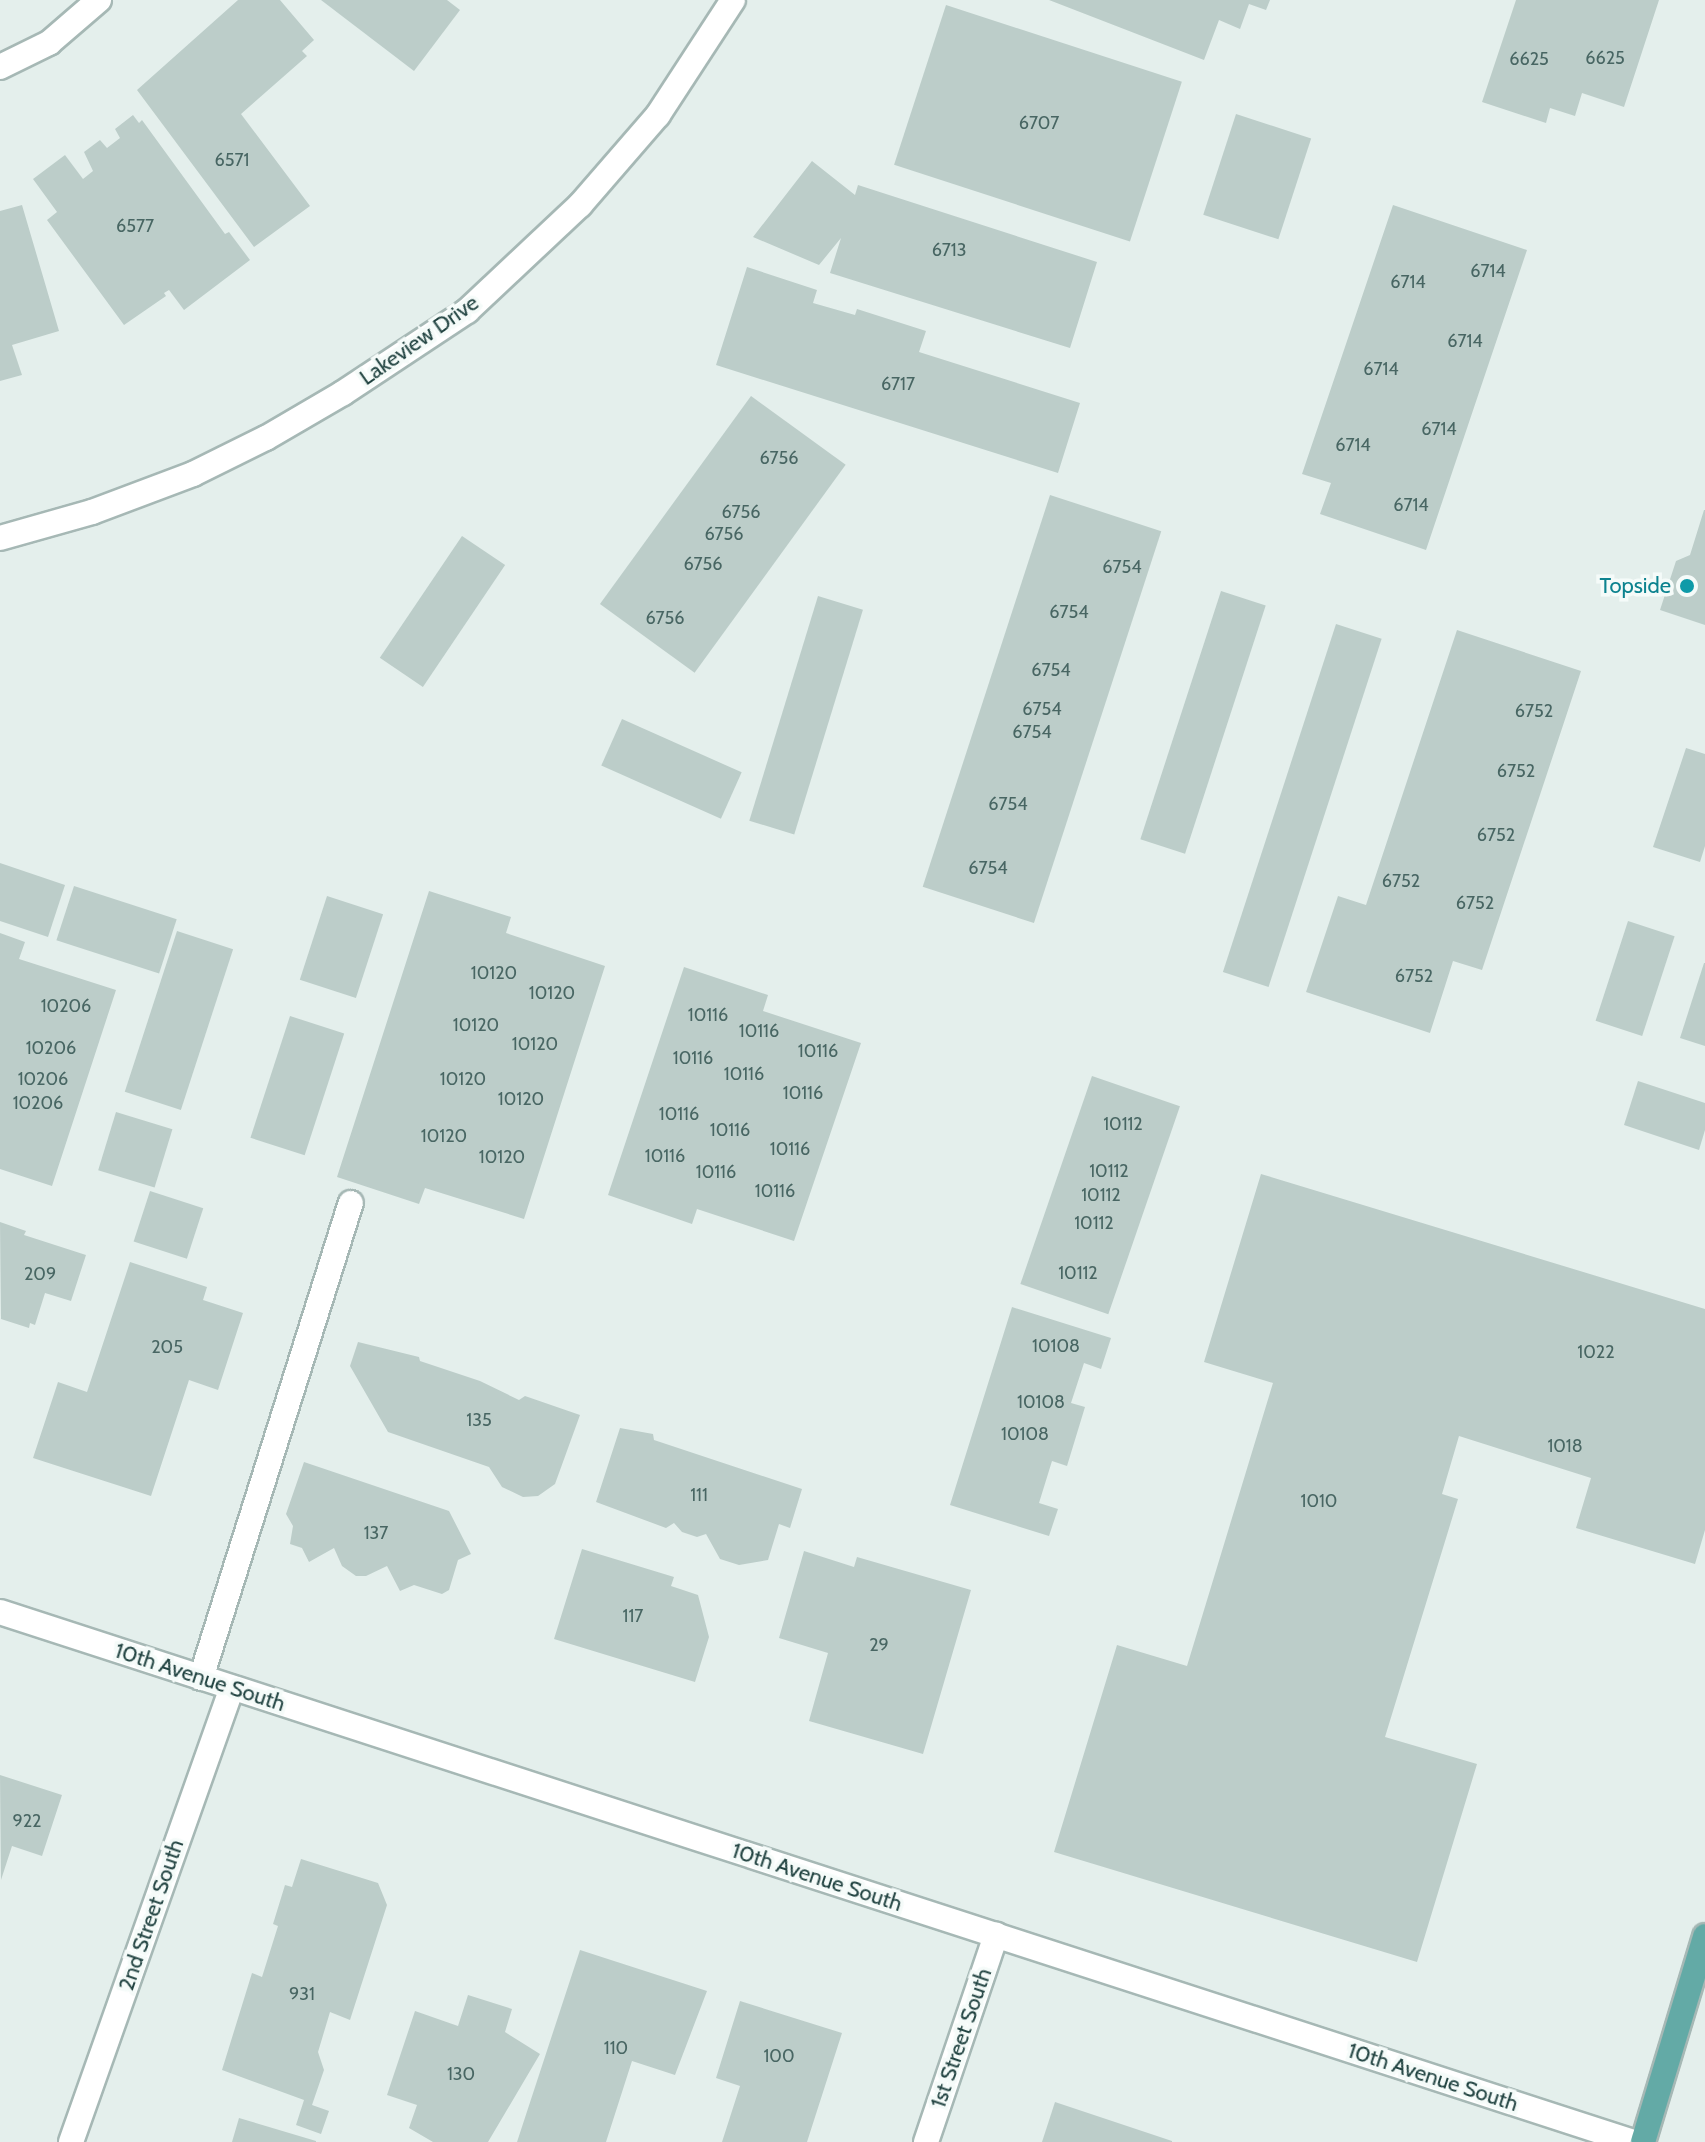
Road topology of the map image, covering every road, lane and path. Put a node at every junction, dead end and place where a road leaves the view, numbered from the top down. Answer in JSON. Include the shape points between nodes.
{"nodes":[{"id":1,"x":99,"y":0,"type":"edge"},
{"id":2,"x":733,"y":0,"type":"edge"},
{"id":3,"x":0,"y":67,"type":"edge"},
{"id":4,"x":0,"y":538,"type":"edge"},
{"id":5,"x":351,"y":1203,"type":"dead end"},
{"id":6,"x":0,"y":1612,"type":"edge"},
{"id":7,"x":201,"y":1678,"type":"junction"},
{"id":8,"x":232,"y":1688,"type":"junction"},
{"id":9,"x":996,"y":1935,"type":"junction"},
{"id":10,"x":1705,"y":1936,"type":"edge"},
{"id":11,"x":71,"y":2142,"type":"edge"},
{"id":12,"x":926,"y":2142,"type":"edge"},
{"id":13,"x":1633,"y":2142,"type":"edge"},
{"id":14,"x":1643,"y":2142,"type":"edge"}],
"edges":[{"from":1,"to":3,"type":"street","via":[[49,43]]},
{"from":2,"to":4,"type":"street","name":"Lakeview Drive","via":[[658,115],[580,205],[467,311],[343,393],[193,474],[92,512]]},
{"from":5,"to":7,"type":"street"},
{"from":6,"to":7,"type":"street","name":"10th Avenue South"},
{"from":7,"to":8,"type":"street","name":"10th Avenue South"},
{"from":8,"to":9,"type":"street","name":"10th Avenue South"},
{"from":8,"to":11,"type":"street","name":"2nd Street South"},
{"from":9,"to":12,"type":"street","name":"1st Street South"},
{"from":9,"to":13,"type":"street","name":"10th Avenue South"},
{"from":10,"to":14,"type":"main road"}]}
